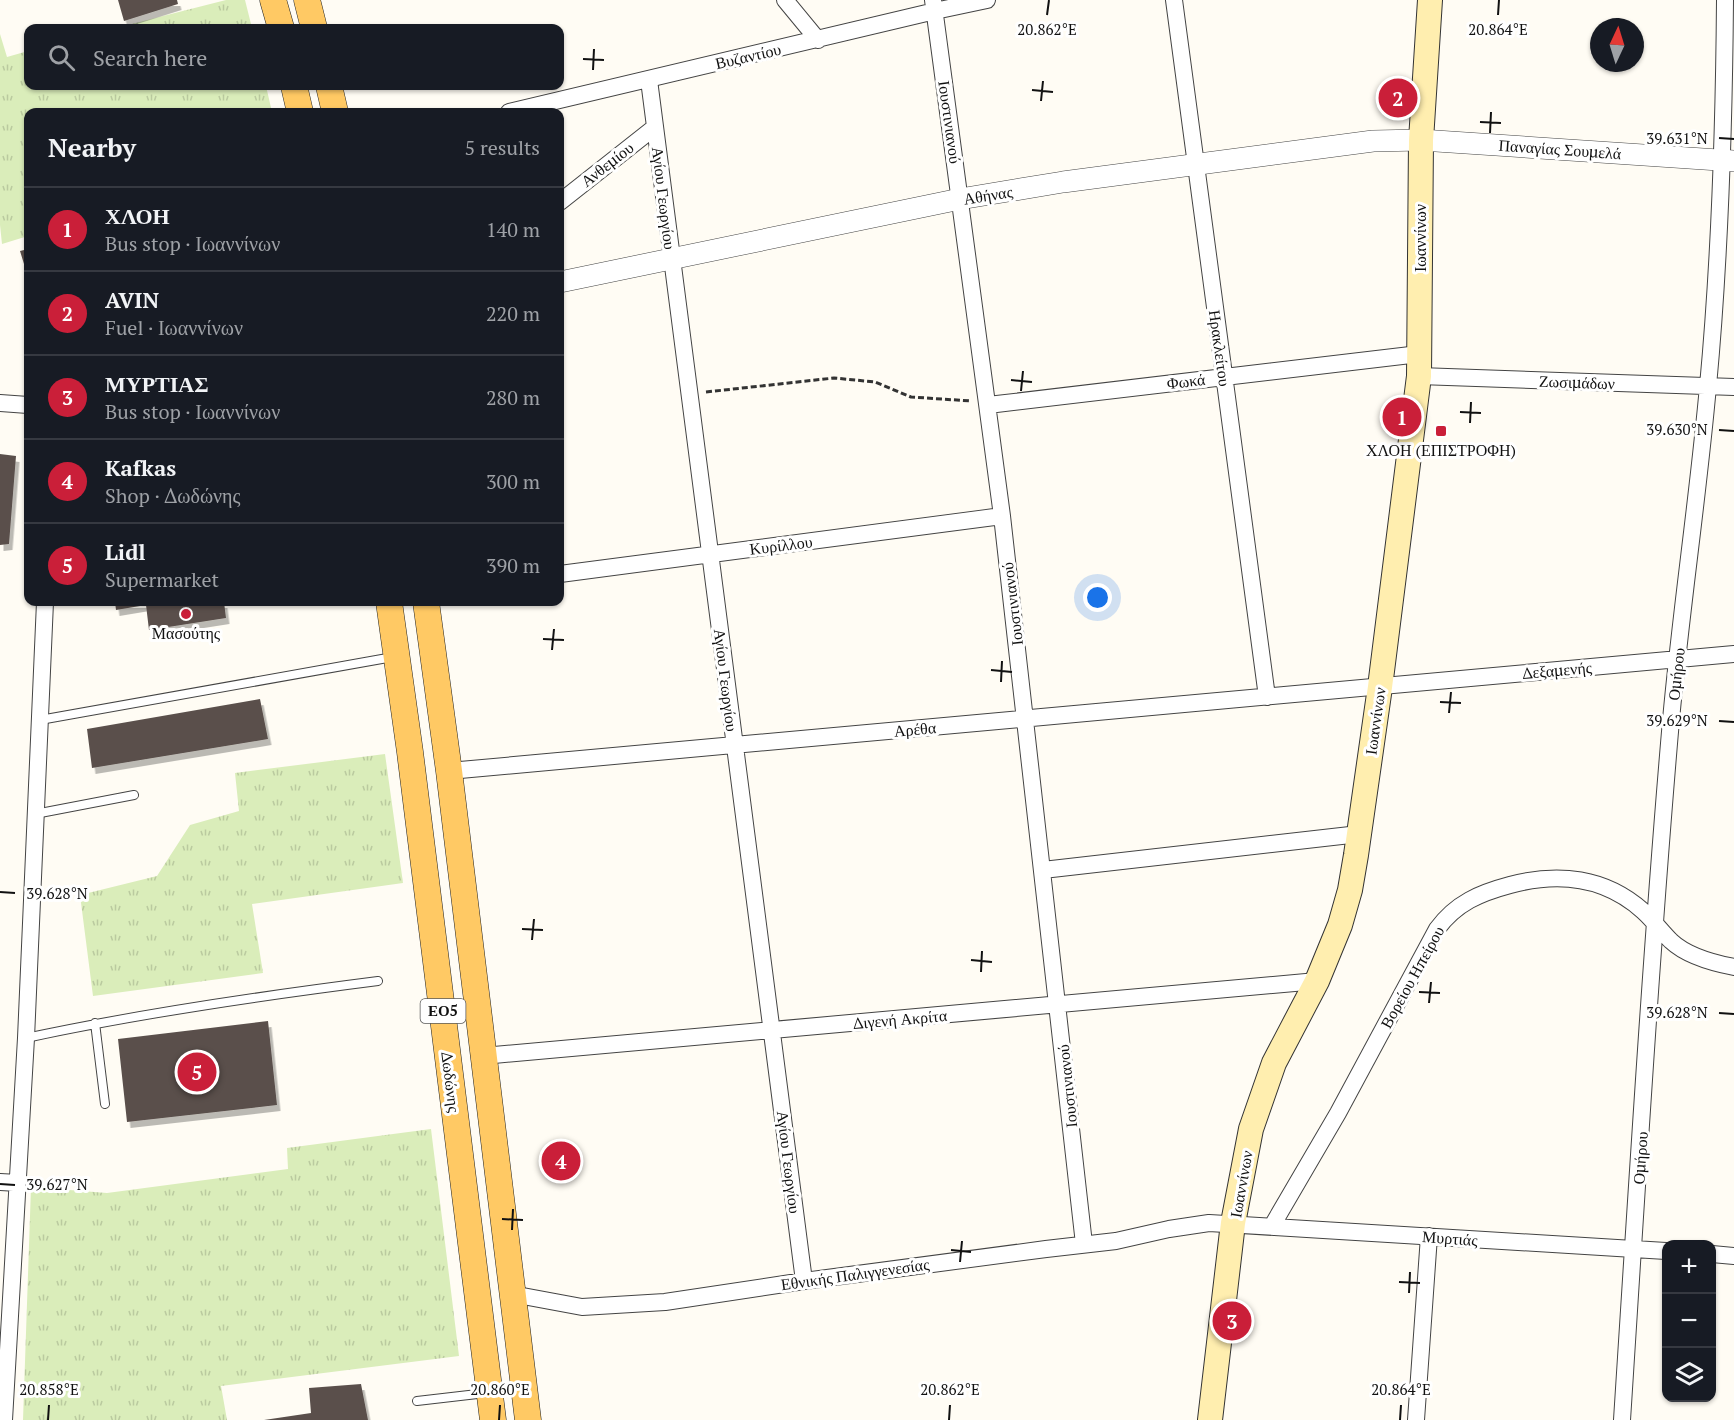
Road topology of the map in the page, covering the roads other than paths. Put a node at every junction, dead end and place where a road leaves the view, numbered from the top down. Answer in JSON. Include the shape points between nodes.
{"nodes":[{"id":1,"x":273,"y":0,"type":"edge"},
{"id":2,"x":307,"y":0,"type":"edge"},
{"id":3,"x":785,"y":0,"type":"edge"},
{"id":4,"x":987,"y":0,"type":"edge"},
{"id":5,"x":1174,"y":0,"type":"edge"},
{"id":6,"x":1430,"y":0,"type":"edge"},
{"id":7,"x":1725,"y":0,"type":"edge"},
{"id":8,"x":934,"y":5,"type":"edge"},
{"id":9,"x":280,"y":24,"type":"edge"},
{"id":10,"x":313,"y":24,"type":"edge"},
{"id":11,"x":818,"y":40,"type":"junction"},
{"id":12,"x":1729,"y":77,"type":"edge"},
{"id":13,"x":649,"y":80,"type":"junction"},
{"id":14,"x":295,"y":90,"type":"edge"},
{"id":15,"x":329,"y":90,"type":"edge"},
{"id":16,"x":299,"y":108,"type":"edge"},
{"id":17,"x":334,"y":108,"type":"edge"},
{"id":18,"x":526,"y":108,"type":"edge"},
{"id":19,"x":655,"y":127,"type":"junction"},
{"id":20,"x":1421,"y":140,"type":"junction"},
{"id":21,"x":1728,"y":161,"type":"edge"},
{"id":22,"x":1196,"y":164,"type":"junction"},
{"id":23,"x":564,"y":199,"type":"edge"},
{"id":24,"x":960,"y":199,"type":"junction"},
{"id":25,"x":672,"y":258,"type":"junction"},
{"id":26,"x":564,"y":281,"type":"edge"},
{"id":27,"x":1419,"y":365,"type":"junction"},
{"id":28,"x":1224,"y":376,"type":"junction"},
{"id":29,"x":1708,"y":386,"type":"junction"},
{"id":30,"x":1734,"y":387,"type":"edge"},
{"id":31,"x":0,"y":403,"type":"edge"},
{"id":32,"x":24,"y":405,"type":"edge"},
{"id":33,"x":988,"y":405,"type":"junction"},
{"id":34,"x":1002,"y":516,"type":"junction"},
{"id":35,"x":710,"y":554,"type":"junction"},
{"id":36,"x":564,"y":573,"type":"edge"},
{"id":37,"x":45,"y":606,"type":"edge"},
{"id":38,"x":390,"y":606,"type":"edge"},
{"id":39,"x":427,"y":606,"type":"edge"},
{"id":40,"x":1734,"y":654,"type":"edge"},
{"id":41,"x":397,"y":656,"type":"junction"},
{"id":42,"x":1678,"y":659,"type":"junction"},
{"id":43,"x":1380,"y":687,"type":"junction"},
{"id":44,"x":1267,"y":697,"type":"junction"},
{"id":45,"x":1026,"y":719,"type":"junction"},
{"id":46,"x":39,"y":720,"type":"junction"},
{"id":47,"x":735,"y":745,"type":"junction"},
{"id":48,"x":449,"y":771,"type":"junction"},
{"id":49,"x":134,"y":795,"type":"dead end"},
{"id":50,"x":35,"y":814,"type":"junction"},
{"id":51,"x":1359,"y":834,"type":"junction"},
{"id":52,"x":1043,"y":870,"type":"junction"},
{"id":53,"x":1655,"y":923,"type":"junction"},
{"id":54,"x":1734,"y":967,"type":"edge"},
{"id":55,"x":378,"y":981,"type":"dead end"},
{"id":56,"x":1317,"y":981,"type":"junction"},
{"id":57,"x":1058,"y":1004,"type":"junction"},
{"id":58,"x":95,"y":1023,"type":"junction"},
{"id":59,"x":772,"y":1030,"type":"junction"},
{"id":60,"x":26,"y":1038,"type":"junction"},
{"id":61,"x":483,"y":1056,"type":"junction"},
{"id":62,"x":105,"y":1104,"type":"dead end"},
{"id":63,"x":0,"y":1182,"type":"edge"},
{"id":64,"x":18,"y":1183,"type":"junction"},
{"id":65,"x":1233,"y":1223,"type":"junction"},
{"id":66,"x":1272,"y":1227,"type":"junction"},
{"id":67,"x":1430,"y":1236,"type":"junction"},
{"id":68,"x":1084,"y":1244,"type":"junction"},
{"id":69,"x":1633,"y":1249,"type":"junction"},
{"id":70,"x":1662,"y":1251,"type":"edge"},
{"id":71,"x":1716,"y":1254,"type":"edge"},
{"id":72,"x":1734,"y":1256,"type":"edge"},
{"id":73,"x":804,"y":1281,"type":"junction"},
{"id":74,"x":512,"y":1294,"type":"junction"},
{"id":75,"x":490,"y":1392,"type":"junction"},
{"id":76,"x":417,"y":1401,"type":"dead end"},
{"id":77,"x":4,"y":1420,"type":"edge"},
{"id":78,"x":493,"y":1420,"type":"edge"},
{"id":79,"x":528,"y":1420,"type":"edge"},
{"id":80,"x":1210,"y":1420,"type":"edge"},
{"id":81,"x":1416,"y":1420,"type":"edge"},
{"id":82,"x":1623,"y":1420,"type":"edge"}],
"edges":[{"from":1,"to":9,"type":"main road"},
{"from":2,"to":10,"type":"main road"},
{"from":3,"to":11,"type":"street"},
{"from":4,"to":8,"type":"street","name":"Βυζαντίου"},
{"from":5,"to":22,"type":"street","name":"Ηρακλείτου"},
{"from":6,"to":20,"type":"main road","name":"Ιωαννίνων"},
{"from":7,"to":12,"type":"street","name":"Ομήρου"},
{"from":8,"to":11,"type":"street","name":"Βυζαντίου"},
{"from":8,"to":24,"type":"street","name":"Ιουστινιανού"},
{"from":11,"to":13,"type":"street","name":"Βυζαντίου"},
{"from":12,"to":21,"type":"street","name":"Ομήρου"},
{"from":13,"to":18,"type":"street","name":"Βυζαντίου"},
{"from":13,"to":19,"type":"street","name":"Αγίου Γεωργίου"},
{"from":14,"to":16,"type":"main road"},
{"from":15,"to":17,"type":"main road"},
{"from":19,"to":23,"type":"street","name":"Ανθεμίου"},
{"from":19,"to":25,"type":"street","name":"Αγίου Γεωργίου"},
{"from":20,"to":21,"type":"street","name":"Παναγίας Σουμελά"},
{"from":20,"to":22,"type":"street","name":"Αθήνας","via":[[1373,141]]},
{"from":20,"to":27,"type":"main road","name":"Ιωαννίνων"},
{"from":21,"to":29,"type":"street","name":"Ομήρου"},
{"from":22,"to":24,"type":"street","name":"Αθήνας"},
{"from":22,"to":28,"type":"street","name":"Ηρακλείτου"},
{"from":24,"to":25,"type":"street","name":"Αθήνας"},
{"from":24,"to":33,"type":"street","name":"Ιουστινιανού"},
{"from":25,"to":26,"type":"street","name":"Αθήνας"},
{"from":25,"to":35,"type":"street","name":"Αγίου Γεωργίου"},
{"from":27,"to":28,"type":"street","name":"Φωκά"},
{"from":27,"to":29,"type":"street","name":"Ζωσιμάδων"},
{"from":27,"to":43,"type":"main road","name":"Ιωαννίνων"},
{"from":28,"to":33,"type":"street","name":"Φωκά"},
{"from":28,"to":44,"type":"street","name":"Ηρακλείτου"},
{"from":29,"to":30,"type":"street","name":"Ζωσιμάδων"},
{"from":29,"to":42,"type":"street","name":"Ομήρου"},
{"from":31,"to":32,"type":"street"},
{"from":33,"to":34,"type":"street","name":"Ιουστινιανού"},
{"from":34,"to":35,"type":"street","name":"Κυρίλλου"},
{"from":34,"to":45,"type":"street","name":"Ιουστινιανού"},
{"from":35,"to":36,"type":"street","name":"Κυρίλλου"},
{"from":35,"to":47,"type":"street","name":"Αγίου Γεωργίου"},
{"from":37,"to":46,"type":"street"},
{"from":38,"to":41,"type":"main road","name":"Δωδώνης","number":"ΕΟ5"},
{"from":39,"to":48,"type":"main road","number":"ΕΟ5"},
{"from":40,"to":42,"type":"street","name":"Δεξαμενής"},
{"from":41,"to":46,"type":"lane"},
{"from":41,"to":75,"type":"main road","name":"Δωδώνης","number":"ΕΟ5"},
{"from":42,"to":43,"type":"street","name":"Δεξαμενής"},
{"from":42,"to":53,"type":"street","name":"Ομήρου"},
{"from":43,"to":44,"type":"street","name":"Αρέθα"},
{"from":43,"to":51,"type":"main road","name":"Ιωαννίνων"},
{"from":44,"to":45,"type":"street","name":"Αρέθα"},
{"from":45,"to":47,"type":"street","name":"Αρέθα"},
{"from":45,"to":52,"type":"street","name":"Ιουστινιανού"},
{"from":46,"to":50,"type":"street"},
{"from":47,"to":48,"type":"street","name":"Αρέθα"},
{"from":47,"to":59,"type":"street","name":"Αγίου Γεωργίου"},
{"from":48,"to":61,"type":"main road","number":"ΕΟ5"},
{"from":49,"to":50,"type":"lane"},
{"from":50,"to":60,"type":"street"},
{"from":51,"to":52,"type":"street"},
{"from":51,"to":56,"type":"main road","name":"Ιωαννίνων","via":[[1346,908]]},
{"from":52,"to":57,"type":"street","name":"Ιουστινιανού"},
{"from":53,"to":54,"type":"street","name":"Βορείου Ηπείρου","via":[[1686,951]]},
{"from":53,"to":66,"type":"street","name":"Βορείου Ηπείρου","via":[[1622,895],[1570,878],[1543,878],[1506,886],[1455,909],[1431,940]]},
{"from":53,"to":69,"type":"street","name":"Ομήρου"},
{"from":55,"to":58,"type":"lane"},
{"from":56,"to":57,"type":"street","name":"Διγενή Ακρίτα"},
{"from":56,"to":65,"type":"main road","name":"Ιωαννίνων","via":[[1274,1063],[1260,1101]]},
{"from":57,"to":59,"type":"street","name":"Διγενή Ακρίτα"},
{"from":57,"to":68,"type":"street","name":"Ιουστινιανού"},
{"from":58,"to":60,"type":"lane"},
{"from":58,"to":62,"type":"lane"},
{"from":59,"to":61,"type":"street","name":"Διγενή Ακρίτα"},
{"from":59,"to":73,"type":"street","name":"Αγίου Γεωργίου"},
{"from":60,"to":64,"type":"street"},
{"from":61,"to":74,"type":"main road","number":"ΕΟ5"},
{"from":63,"to":64,"type":"street"},
{"from":64,"to":77,"type":"street"},
{"from":65,"to":66,"type":"street","name":"Μυρτιάς"},
{"from":65,"to":68,"type":"street","name":"Εθνικής Παλιγγενεσίας","via":[[1192,1224],[1124,1240]]},
{"from":65,"to":80,"type":"main road","name":"Ιωαννίνων"},
{"from":66,"to":67,"type":"street","name":"Μυρτιάς"},
{"from":67,"to":69,"type":"street","name":"Μυρτιάς"},
{"from":67,"to":81,"type":"street"},
{"from":68,"to":73,"type":"street","name":"Εθνικής Παλιγγενεσίας"},
{"from":69,"to":70,"type":"street","name":"Μυρτιάς"},
{"from":69,"to":82,"type":"street","name":"Ομήρου"},
{"from":71,"to":72,"type":"street"},
{"from":73,"to":74,"type":"street","name":"Εθνικής Παλιγγενεσίας","via":[[614,1306],[568,1306]]},
{"from":74,"to":79,"type":"main road","number":"ΕΟ5"},
{"from":75,"to":76,"type":"lane"},
{"from":75,"to":78,"type":"main road","name":"Δωδώνης","number":"ΕΟ5"}]}
